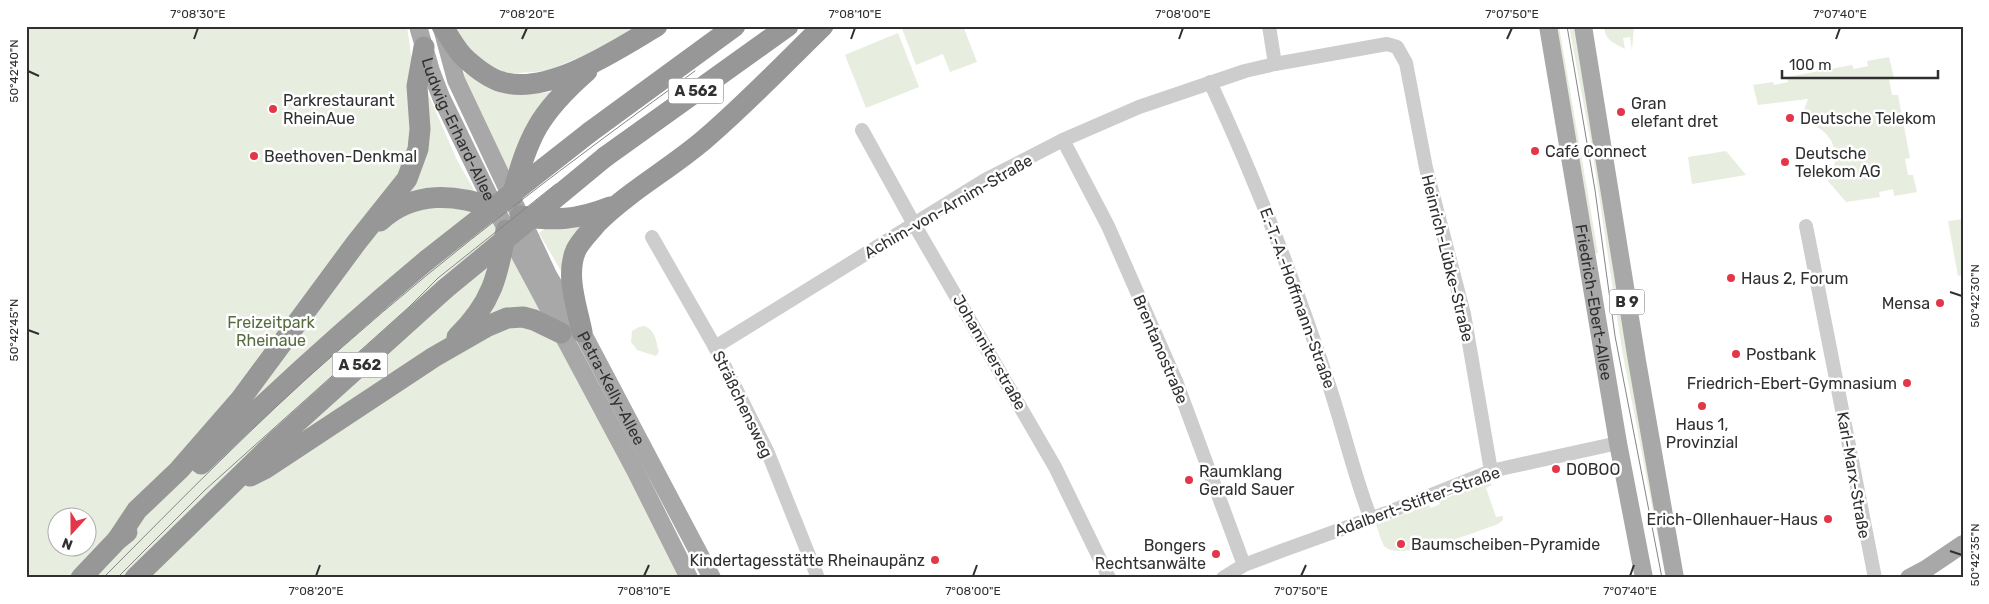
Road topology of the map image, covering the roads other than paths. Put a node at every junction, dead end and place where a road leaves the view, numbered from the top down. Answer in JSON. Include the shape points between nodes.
{"nodes":[{"id":1,"x":418,"y":26,"type":"edge"},
{"id":2,"x":442,"y":26,"type":"edge"},
{"id":3,"x":657,"y":26,"type":"edge"},
{"id":4,"x":735,"y":26,"type":"edge"},
{"id":5,"x":788,"y":26,"type":"edge"},
{"id":6,"x":823,"y":26,"type":"edge"},
{"id":7,"x":1269,"y":26,"type":"edge"},
{"id":8,"x":1548,"y":26,"type":"edge"},
{"id":9,"x":1583,"y":26,"type":"edge"},
{"id":10,"x":424,"y":47,"type":"junction"},
{"id":11,"x":1397,"y":47,"type":"joint"},
{"id":12,"x":601,"y":59,"type":"junction"},
{"id":13,"x":1275,"y":64,"type":"junction"},
{"id":14,"x":1210,"y":82,"type":"junction"},
{"id":15,"x":862,"y":130,"type":"dead end"},
{"id":16,"x":1063,"y":140,"type":"junction"},
{"id":17,"x":615,"y":205,"type":"junction"},
{"id":18,"x":508,"y":213,"type":"junction"},
{"id":19,"x":914,"y":224,"type":"junction"},
{"id":20,"x":1806,"y":226,"type":"dead end"},
{"id":21,"x":652,"y":237,"type":"dead end"},
{"id":22,"x":356,"y":243,"type":"junction"},
{"id":23,"x":582,"y":332,"type":"junction"},
{"id":24,"x":560,"y":333,"type":"junction"},
{"id":25,"x":715,"y":347,"type":"junction"},
{"id":26,"x":434,"y":357,"type":"junction"},
{"id":27,"x":246,"y":407,"type":"junction"},
{"id":28,"x":1618,"y":443,"type":"junction"},
{"id":29,"x":280,"y":448,"type":"junction"},
{"id":30,"x":1491,"y":471,"type":"junction"},
{"id":31,"x":1371,"y":519,"type":"junction"},
{"id":32,"x":1963,"y":544,"type":"edge"},
{"id":33,"x":1244,"y":565,"type":"junction"},
{"id":34,"x":1929,"y":573,"type":"edge"},
{"id":35,"x":80,"y":578,"type":"edge"},
{"id":36,"x":135,"y":578,"type":"edge"},
{"id":37,"x":689,"y":578,"type":"edge"},
{"id":38,"x":712,"y":578,"type":"edge"},
{"id":39,"x":818,"y":578,"type":"edge"},
{"id":40,"x":1109,"y":578,"type":"edge"},
{"id":41,"x":1222,"y":578,"type":"edge"},
{"id":42,"x":1644,"y":578,"type":"edge"},
{"id":43,"x":1675,"y":578,"type":"edge"},
{"id":44,"x":1874,"y":578,"type":"edge"},
{"id":45,"x":1909,"y":578,"type":"edge"}],
"edges":[{"from":1,"to":10,"type":"main road","name":"Ludwig-Erhard-Allee"},
{"from":2,"to":12,"type":"highway","via":[[466,60],[502,82],[546,82]]},
{"from":2,"to":18,"type":"main road","name":"Ludwig-Erhard-Allee","via":[[456,80]]},
{"from":3,"to":12,"type":"highway"},
{"from":4,"to":27,"type":"highway","number":"A 562","bridge":true,"via":[[590,132]]},
{"from":5,"to":29,"type":"highway","number":"A 562","bridge":true,"via":[[605,157],[444,289]]},
{"from":6,"to":17,"type":"highway","via":[[706,139]]},
{"from":7,"to":13,"type":"street"},
{"from":8,"to":28,"type":"main road","name":"Friedrich-Ebert-Allee","number":"B 9"},
{"from":9,"to":43,"type":"main road","name":"Friedrich-Ebert-Allee","number":"B 9"},
{"from":10,"to":18,"type":"main road","name":"Ludwig-Erhard-Allee","via":[[441,97]]},
{"from":10,"to":22,"type":"highway","via":[[417,86],[420,129],[413,164],[407,179]]},
{"from":11,"to":13,"type":"street","name":"Achim-von-Arnim-Straße","via":[[1387,44]]},
{"from":11,"to":30,"type":"street","name":"Heinrich-Lübke-Straße","via":[[1406,62],[1426,168],[1464,314]]},
{"from":12,"to":18,"type":"highway","via":[[549,108],[534,131],[522,160]]},
{"from":13,"to":14,"type":"street","name":"Achim-von-Arnim-Straße"},
{"from":14,"to":16,"type":"street","name":"Achim-von-Arnim-Straße","via":[[1139,106]]},
{"from":14,"to":31,"type":"street","name":"E.-T.-A.-Hoffmann-Straße","via":[[1255,183],[1301,302]]},
{"from":15,"to":19,"type":"street","name":"Johanniterstraße"},
{"from":16,"to":19,"type":"street","name":"Achim-von-Arnim-Straße","via":[[985,180]]},
{"from":16,"to":33,"type":"street","name":"Brentanostraße","via":[[1108,226],[1176,381]]},
{"from":17,"to":18,"type":"highway","via":[[564,220]]},
{"from":17,"to":23,"type":"highway","via":[[584,237],[572,263]]},
{"from":18,"to":22,"type":"highway","via":[[469,199],[447,196],[424,198],[388,214]]},
{"from":18,"to":23,"type":"main road","name":"Petra-Kelly-Allee"},
{"from":18,"to":24,"type":"main road","name":"Petra-Kelly-Allee"},
{"from":18,"to":26,"type":"highway","via":[[500,266],[487,301],[473,321]]},
{"from":19,"to":25,"type":"street","name":"Achim-von-Arnim-Straße"},
{"from":19,"to":40,"type":"street","name":"Johanniterstraße","via":[[1056,467]]},
{"from":20,"to":44,"type":"street","name":"Karl-Marx-Straße"},
{"from":21,"to":25,"type":"street","name":"Sträßchensweg"},
{"from":22,"to":27,"type":"highway"},
{"from":23,"to":38,"type":"main road","name":"Petra-Kelly-Allee"},
{"from":24,"to":26,"type":"highway","via":[[534,320],[507,318]]},
{"from":24,"to":37,"type":"main road","name":"Petra-Kelly-Allee","via":[[635,470]]},
{"from":25,"to":39,"type":"street","name":"Sträßchensweg","via":[[768,453]]},
{"from":26,"to":29,"type":"highway"},
{"from":27,"to":35,"type":"highway","via":[[137,510],[117,540]]},
{"from":28,"to":30,"type":"street","name":"Adalbert-Stifter-Straße"},
{"from":28,"to":42,"type":"main road","name":"Friedrich-Ebert-Allee","number":"B 9"},
{"from":29,"to":36,"type":"highway","via":[[266,468],[234,483]]},
{"from":30,"to":31,"type":"street","name":"Adalbert-Stifter-Straße"},
{"from":31,"to":33,"type":"street","name":"Adalbert-Stifter-Straße"},
{"from":32,"to":34,"type":"main road"},
{"from":33,"to":41,"type":"street","name":"Adalbert-Stifter-Straße"},
{"from":34,"to":45,"type":"main road"}]}
